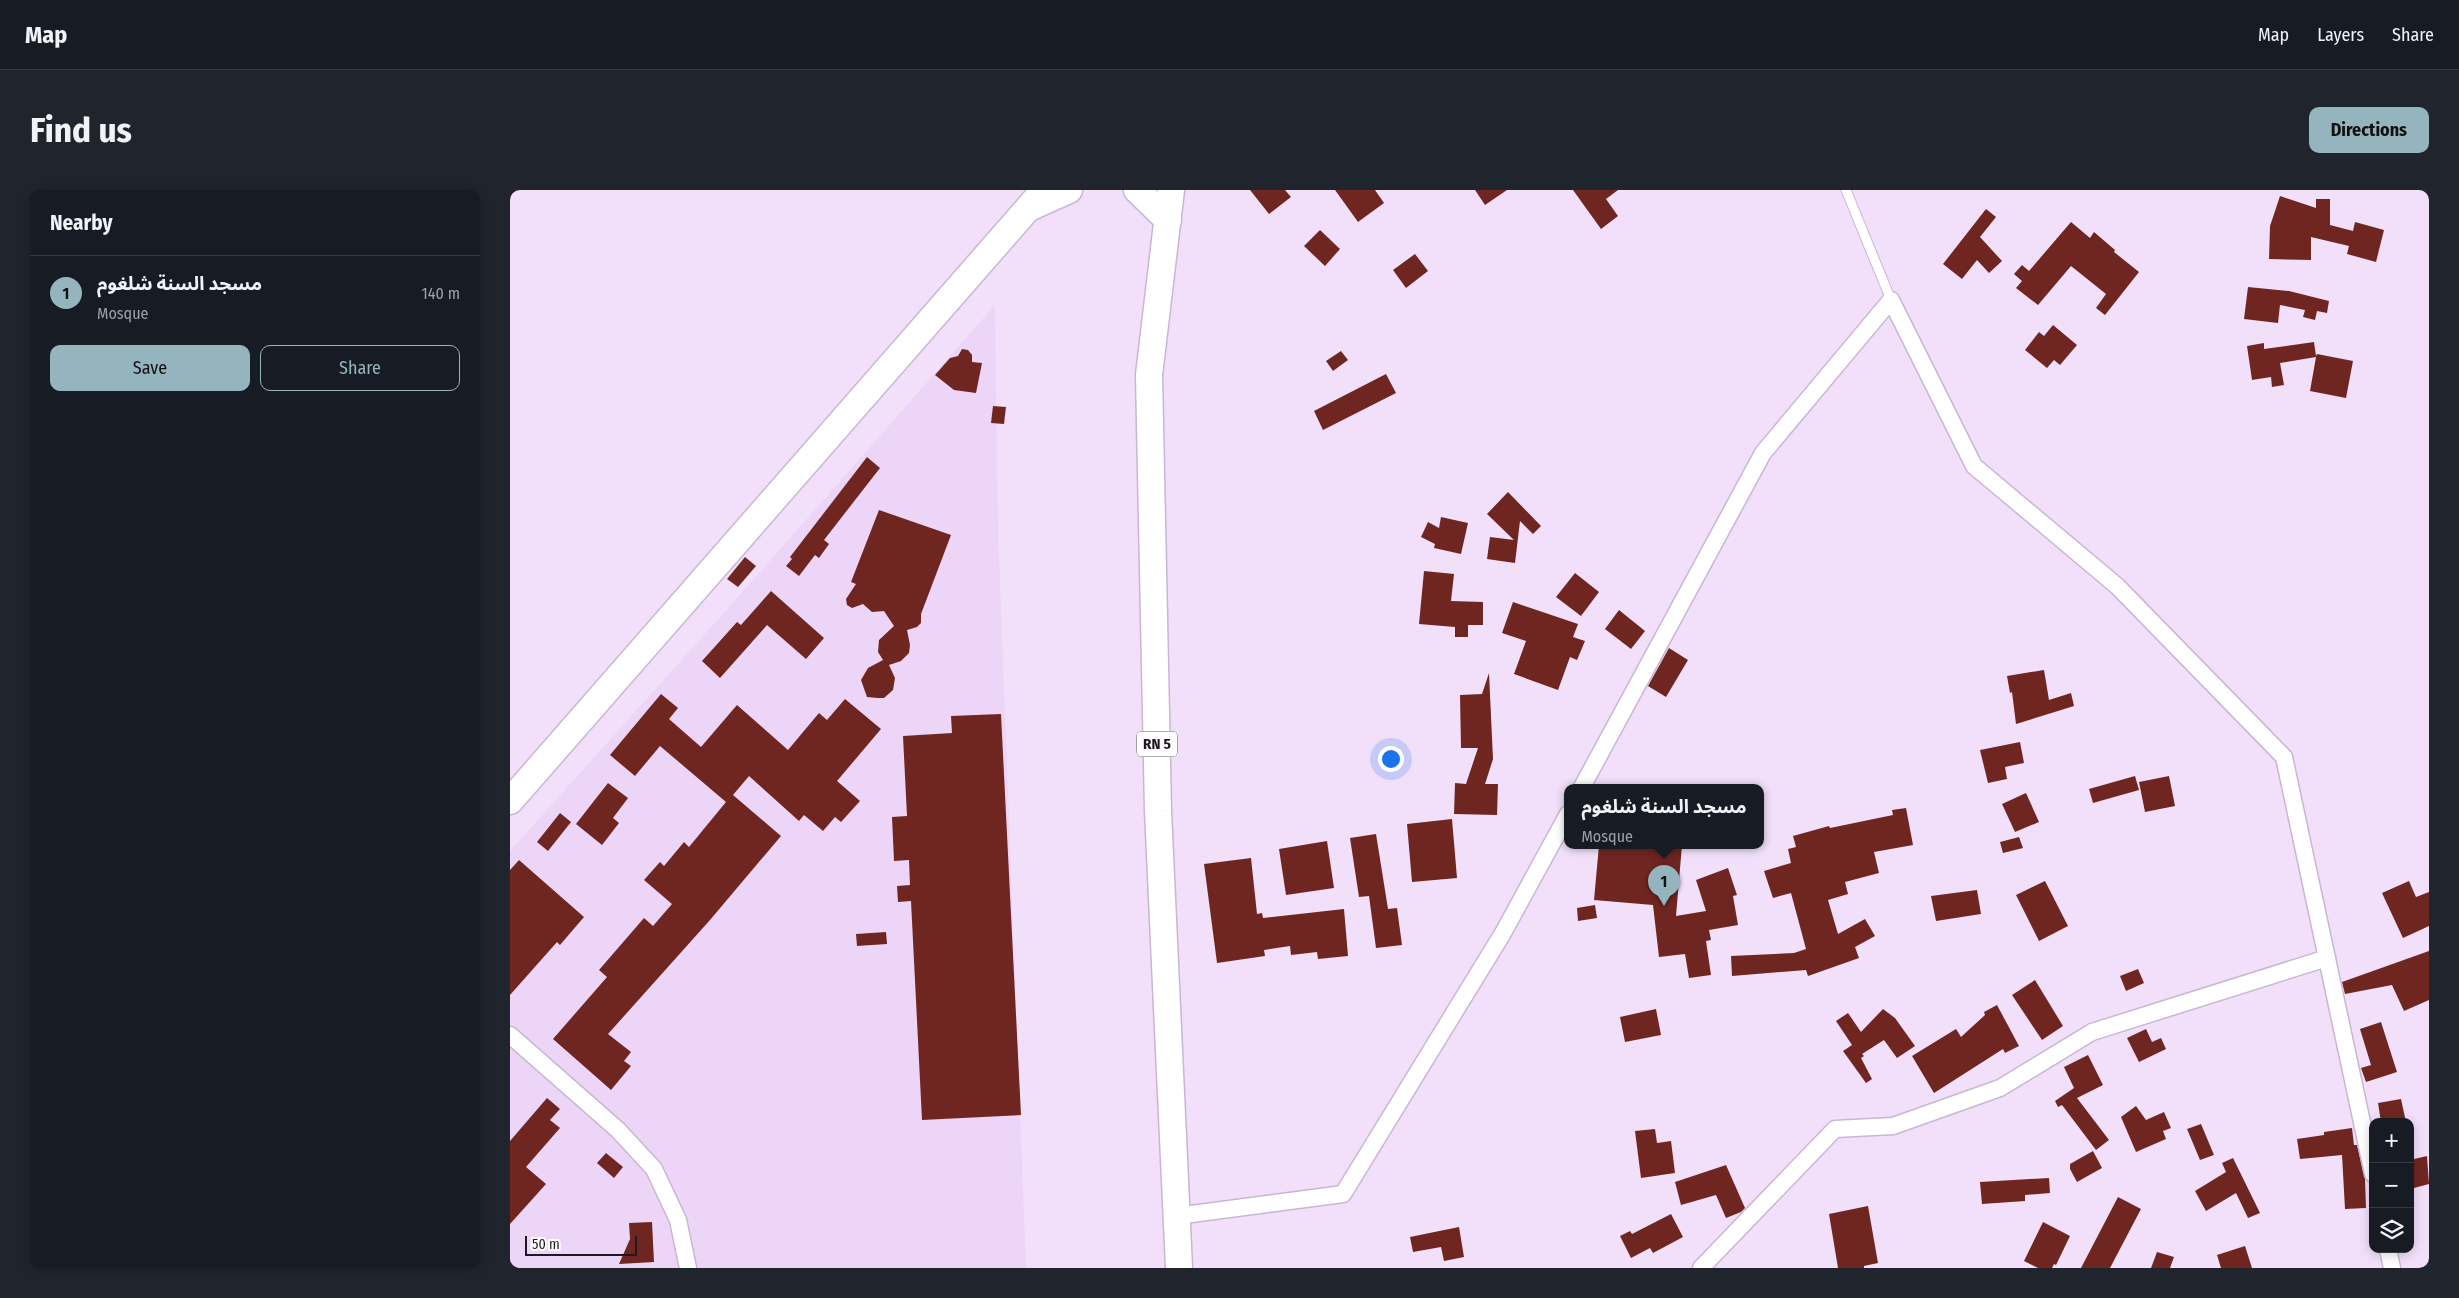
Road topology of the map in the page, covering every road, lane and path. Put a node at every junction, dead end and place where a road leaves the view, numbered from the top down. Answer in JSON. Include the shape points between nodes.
{"nodes":[{"id":1,"x":1069,"y":190,"type":"edge"},
{"id":2,"x":1137,"y":190,"type":"edge"},
{"id":3,"x":1171,"y":190,"type":"edge"},
{"id":4,"x":1846,"y":190,"type":"edge"},
{"id":5,"x":1036,"y":199,"type":"edge"},
{"id":6,"x":1168,"y":220,"type":"junction"},
{"id":7,"x":1891,"y":300,"type":"junction"},
{"id":8,"x":1584,"y":784,"type":"edge"},
{"id":9,"x":510,"y":801,"type":"edge"},
{"id":10,"x":1564,"y":821,"type":"edge"},
{"id":11,"x":2327,"y":958,"type":"junction"},
{"id":12,"x":510,"y":1034,"type":"edge"},
{"id":13,"x":2371,"y":1163,"type":"edge"},
{"id":14,"x":1176,"y":1216,"type":"junction"},
{"id":15,"x":2389,"y":1253,"type":"edge"},
{"id":16,"x":688,"y":1268,"type":"edge"},
{"id":17,"x":1179,"y":1268,"type":"edge"},
{"id":18,"x":1701,"y":1268,"type":"edge"},
{"id":19,"x":2392,"y":1268,"type":"edge"}],
"edges":[{"from":1,"to":5,"type":"main road"},
{"from":2,"to":6,"type":"main road"},
{"from":3,"to":6,"type":"main road","number":"RN 5"},
{"from":4,"to":7,"type":"lane"},
{"from":5,"to":9,"type":"main road"},
{"from":6,"to":14,"type":"main road","number":"RN 5","via":[[1149,375],[1158,811]]},
{"from":7,"to":8,"type":"street","via":[[1763,453]]},
{"from":7,"to":11,"type":"street","via":[[1974,466],[2117,586],[2284,757]]},
{"from":10,"to":14,"type":"street","via":[[1504,933],[1343,1194]]},
{"from":11,"to":13,"type":"street"},
{"from":11,"to":18,"type":"street","via":[[2092,1032],[2000,1088],[1893,1126],[1835,1129]]},
{"from":12,"to":16,"type":"street","via":[[618,1130],[654,1169],[678,1220]]},
{"from":14,"to":17,"type":"main road","number":"RN 5"},
{"from":15,"to":19,"type":"street"}]}
